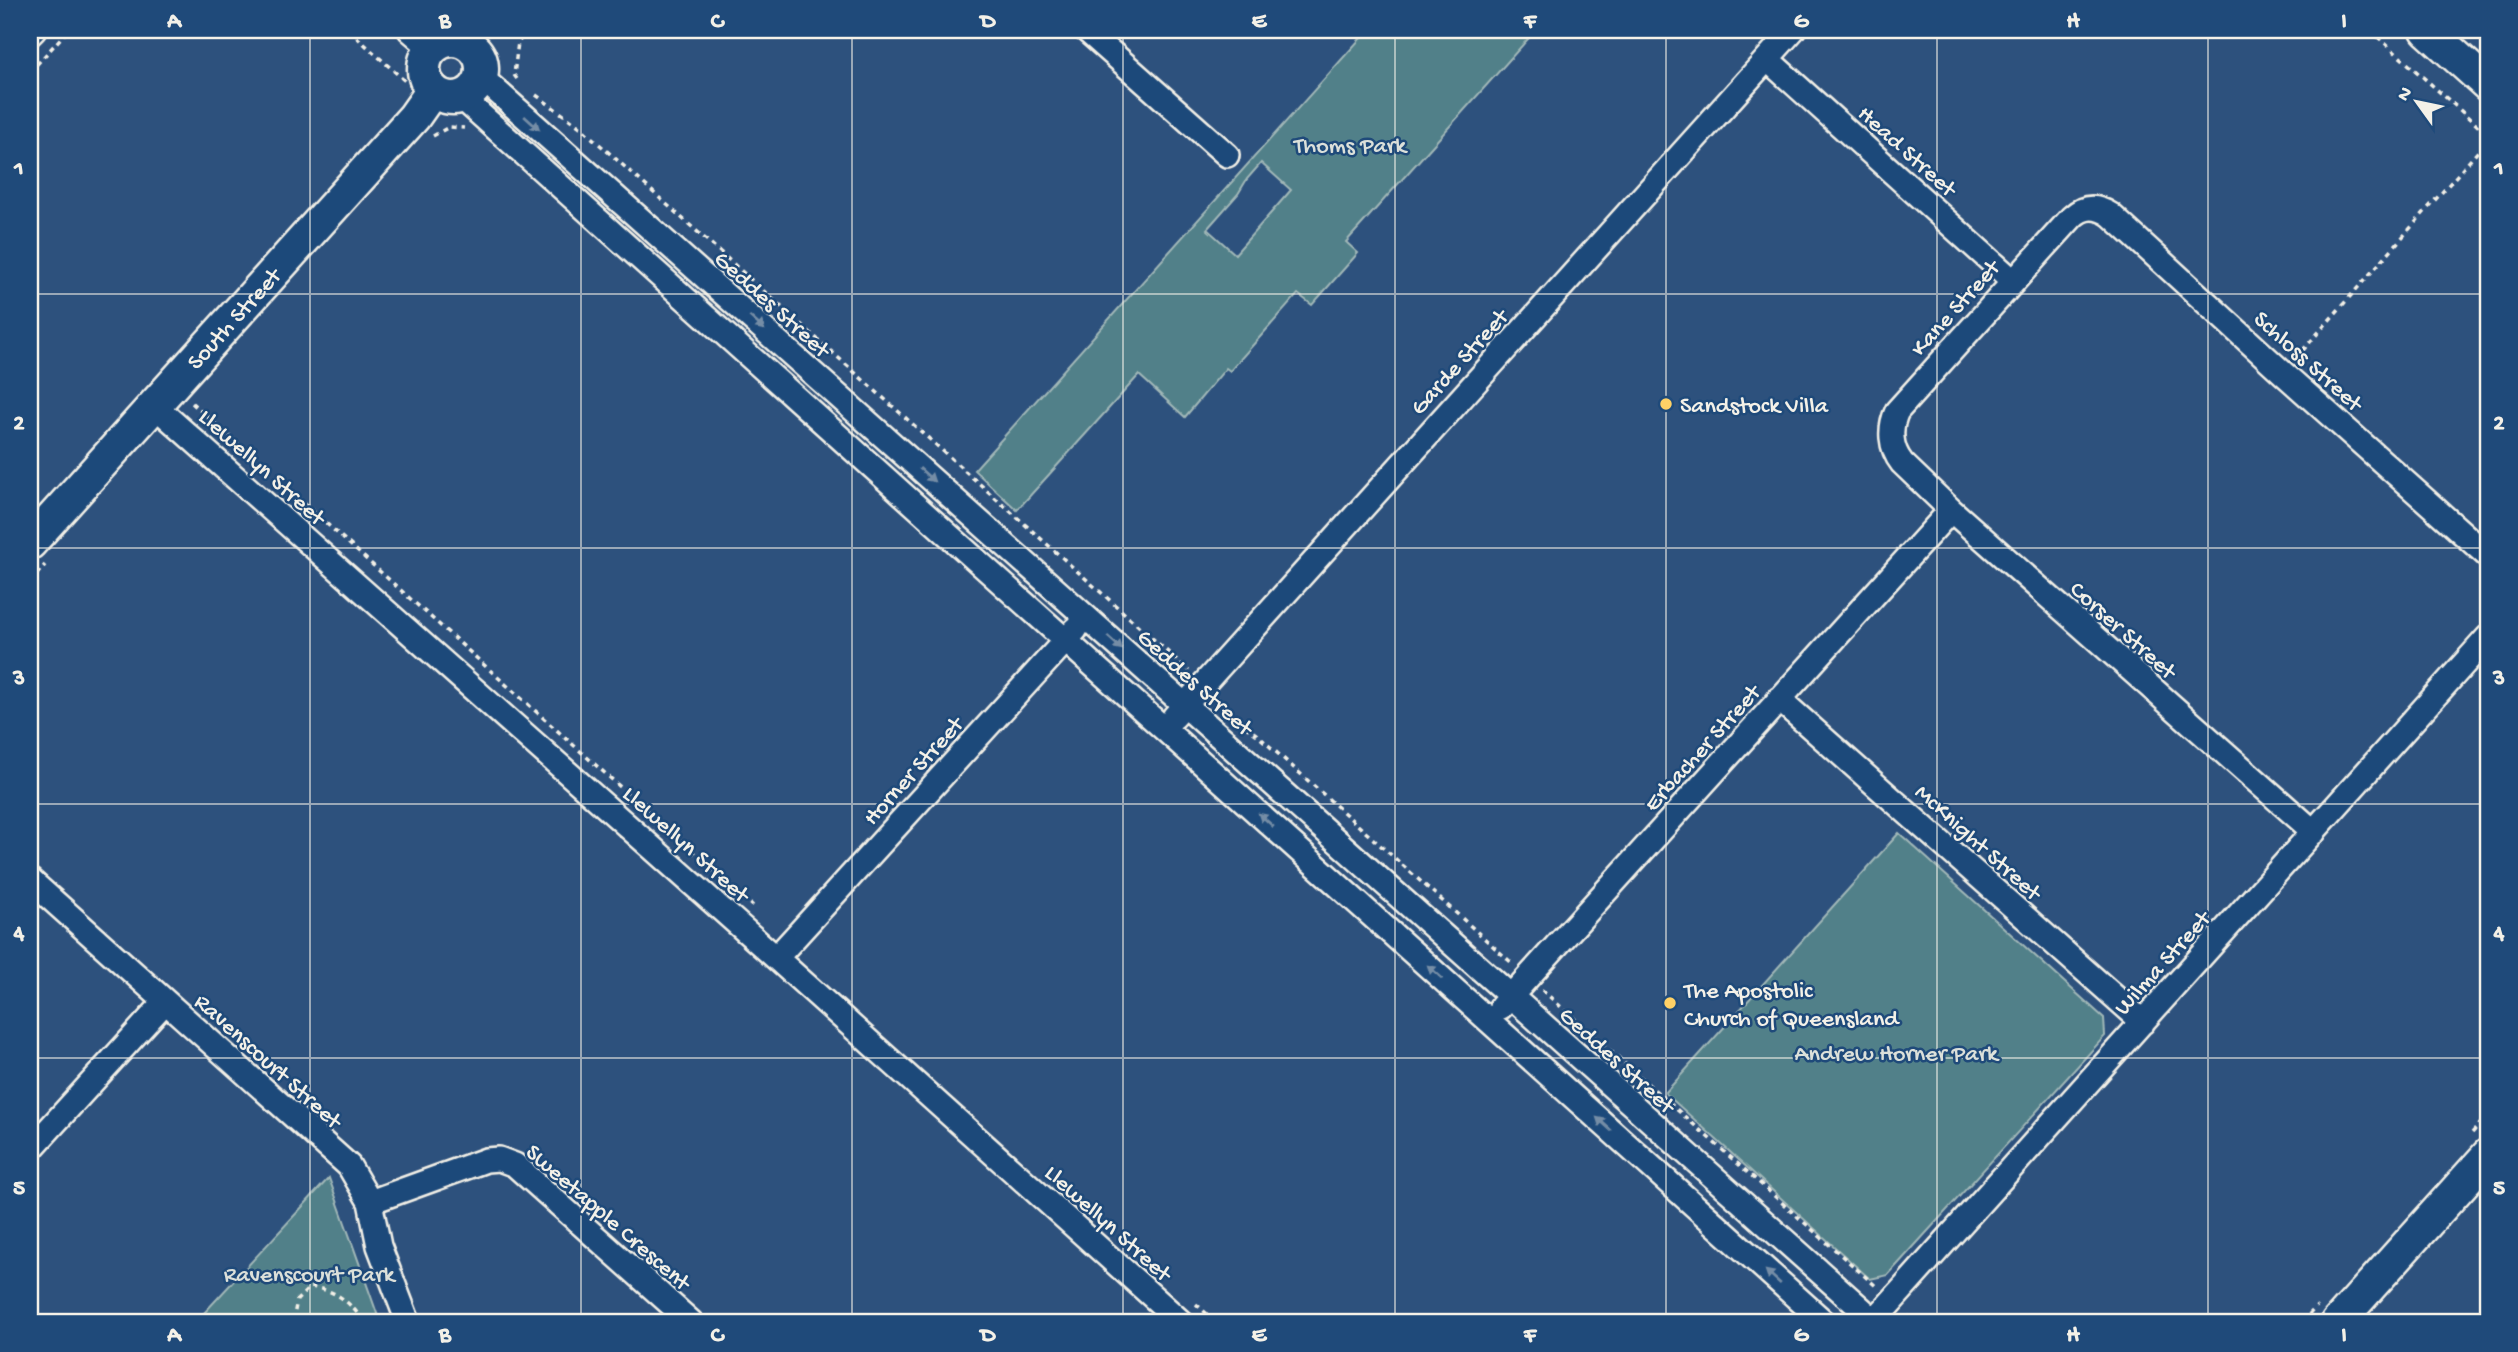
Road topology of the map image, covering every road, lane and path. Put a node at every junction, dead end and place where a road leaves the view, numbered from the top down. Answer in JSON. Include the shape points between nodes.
{"nodes":[{"id":1,"x":34,"y":30,"type":"edge"},
{"id":2,"x":68,"y":30,"type":"edge"},
{"id":3,"x":349,"y":30,"type":"edge"},
{"id":4,"x":529,"y":30,"type":"edge"},
{"id":5,"x":1086,"y":30,"type":"edge"},
{"id":6,"x":1793,"y":30,"type":"edge"},
{"id":7,"x":2370,"y":30,"type":"edge"},
{"id":8,"x":2427,"y":30,"type":"edge"},
{"id":9,"x":30,"y":34,"type":"edge"},
{"id":10,"x":421,"y":39,"type":"edge"},
{"id":11,"x":1767,"y":59,"type":"junction"},
{"id":12,"x":30,"y":72,"type":"edge"},
{"id":13,"x":459,"y":73,"type":"edge"},
{"id":14,"x":2488,"y":85,"type":"edge"},
{"id":15,"x":522,"y":87,"type":"dead end"},
{"id":16,"x":529,"y":90,"type":"dead end"},
{"id":17,"x":2488,"y":138,"type":"edge"},
{"id":18,"x":1227,"y":155,"type":"dead end"},
{"id":19,"x":2094,"y":207,"type":"joint"},
{"id":20,"x":2013,"y":281,"type":"junction"},
{"id":21,"x":719,"y":289,"type":"junction"},
{"id":22,"x":699,"y":310,"type":"junction"},
{"id":23,"x":2283,"y":373,"type":"junction"},
{"id":24,"x":192,"y":403,"type":"dead end"},
{"id":25,"x":155,"y":406,"type":"junction"},
{"id":26,"x":1902,"y":463,"type":"joint"},
{"id":27,"x":1951,"y":509,"type":"junction"},
{"id":28,"x":30,"y":544,"type":"edge"},
{"id":29,"x":2488,"y":556,"type":"edge"},
{"id":30,"x":1087,"y":618,"type":"junction"},
{"id":31,"x":2488,"y":637,"type":"edge"},
{"id":32,"x":1067,"y":640,"type":"junction"},
{"id":33,"x":1204,"y":684,"type":"junction"},
{"id":34,"x":1779,"y":699,"type":"junction"},
{"id":35,"x":1185,"y":706,"type":"junction"},
{"id":36,"x":1164,"y":729,"type":"junction"},
{"id":37,"x":2314,"y":832,"type":"junction"},
{"id":38,"x":30,"y":880,"type":"edge"},
{"id":39,"x":762,"y":914,"type":"dead end"},
{"id":40,"x":776,"y":958,"type":"junction"},
{"id":41,"x":1528,"y":978,"type":"junction"},
{"id":42,"x":1510,"y":997,"type":"junction"},
{"id":43,"x":165,"y":1002,"type":"junction"},
{"id":44,"x":1489,"y":1020,"type":"junction"},
{"id":45,"x":2143,"y":1022,"type":"junction"},
{"id":46,"x":30,"y":1150,"type":"edge"},
{"id":47,"x":2488,"y":1155,"type":"edge"},
{"id":48,"x":370,"y":1202,"type":"junction"},
{"id":49,"x":1186,"y":1295,"type":"dead end"},
{"id":50,"x":1893,"y":1301,"type":"junction"},
{"id":51,"x":293,"y":1321,"type":"edge"},
{"id":52,"x":2342,"y":1321,"type":"edge"},
{"id":53,"x":363,"y":1322,"type":"edge"},
{"id":54,"x":408,"y":1322,"type":"edge"},
{"id":55,"x":691,"y":1322,"type":"edge"},
{"id":56,"x":1181,"y":1322,"type":"edge"},
{"id":57,"x":1216,"y":1322,"type":"edge"},
{"id":58,"x":1824,"y":1322,"type":"edge"},
{"id":59,"x":1874,"y":1322,"type":"edge"},
{"id":60,"x":1916,"y":1322,"type":"edge"}],
"edges":[{"from":1,"to":9,"type":"street"},
{"from":2,"to":12,"type":"path"},
{"from":3,"to":13,"type":"path","via":[[406,81]]},
{"from":4,"to":15,"type":"path","via":[[518,41],[514,75]]},
{"from":5,"to":18,"type":"street"},
{"from":6,"to":11,"type":"street","name":"Garde Street"},
{"from":7,"to":17,"type":"path"},
{"from":8,"to":14,"type":"street"},
{"from":10,"to":13,"type":"street","via":[[438,44],[464,41]]},
{"from":10,"to":13,"type":"street","via":[[428,84]]},
{"from":11,"to":20,"type":"street","name":"Head Street"},
{"from":11,"to":33,"type":"street","name":"Garde Street"},
{"from":13,"to":21,"type":"street","name":"Geddes Street","one_way":true},
{"from":13,"to":22,"type":"street"},
{"from":13,"to":25,"type":"street","name":"South Street","via":[[414,117]]},
{"from":16,"to":33,"type":"path","via":[[579,127]]},
{"from":17,"to":23,"type":"path"},
{"from":19,"to":20,"type":"street","name":"Kane Street","via":[[2072,217]]},
{"from":19,"to":23,"type":"street","name":"Schloss Street","via":[[2112,215]]},
{"from":20,"to":26,"type":"street","name":"Kane Street","via":[[1897,411],[1892,436]]},
{"from":21,"to":22,"type":"street"},
{"from":21,"to":30,"type":"street","name":"Geddes Street","one_way":true},
{"from":22,"to":32,"type":"street"},
{"from":23,"to":29,"type":"street","name":"Schloss Street"},
{"from":24,"to":39,"type":"path"},
{"from":25,"to":28,"type":"street","name":"South Street"},
{"from":25,"to":40,"type":"street","name":"Llewellyn Street"},
{"from":26,"to":27,"type":"street","name":"Corser Street"},
{"from":27,"to":34,"type":"street","name":"Erbacher Street"},
{"from":27,"to":37,"type":"street","name":"Corser Street"},
{"from":30,"to":32,"type":"street","name":"Horner Street"},
{"from":30,"to":35,"type":"street","name":"Geddes Street","one_way":true},
{"from":31,"to":37,"type":"street","name":"Wilma Street"},
{"from":32,"to":36,"type":"street"},
{"from":32,"to":40,"type":"street","name":"Horner Street"},
{"from":33,"to":35,"type":"street","name":"Garde Street"},
{"from":33,"to":41,"type":"path","via":[[1237,721]]},
{"from":34,"to":41,"type":"street","name":"Erbacher Street"},
{"from":34,"to":45,"type":"street","name":"McKnight Street"},
{"from":35,"to":36,"type":"street","name":"Garde Street"},
{"from":35,"to":42,"type":"street","name":"Geddes Street"},
{"from":44,"to":36,"type":"street","one_way":true},
{"from":37,"to":45,"type":"street","name":"Wilma Street"},
{"from":38,"to":43,"type":"street","name":"Ravenscourt Street"},
{"from":40,"to":56,"type":"street","name":"Llewellyn Street"},
{"from":41,"to":42,"type":"street","name":"Erbacher Street"},
{"from":41,"to":50,"type":"path"},
{"from":42,"to":44,"type":"street","name":"Erbacher Street"},
{"from":42,"to":59,"type":"street","name":"Geddes Street"},
{"from":43,"to":46,"type":"street"},
{"from":43,"to":48,"type":"street","name":"Ravenscourt Street","via":[[349,1166]]},
{"from":58,"to":44,"type":"street","one_way":true},
{"from":45,"to":50,"type":"street","name":"Wilma Street"},
{"from":47,"to":52,"type":"street"},
{"from":48,"to":54,"type":"street","name":"Ravenscourt Street","via":[[379,1246]]},
{"from":48,"to":55,"type":"street","name":"Sweetapple Crescent","via":[[499,1159],[515,1165]]},
{"from":49,"to":57,"type":"path"},
{"from":50,"to":59,"type":"street","name":"Wilma Street"},
{"from":50,"to":60,"type":"path"},
{"from":51,"to":53,"type":"path","via":[[297,1300],[310,1287],[328,1289]]}]}
